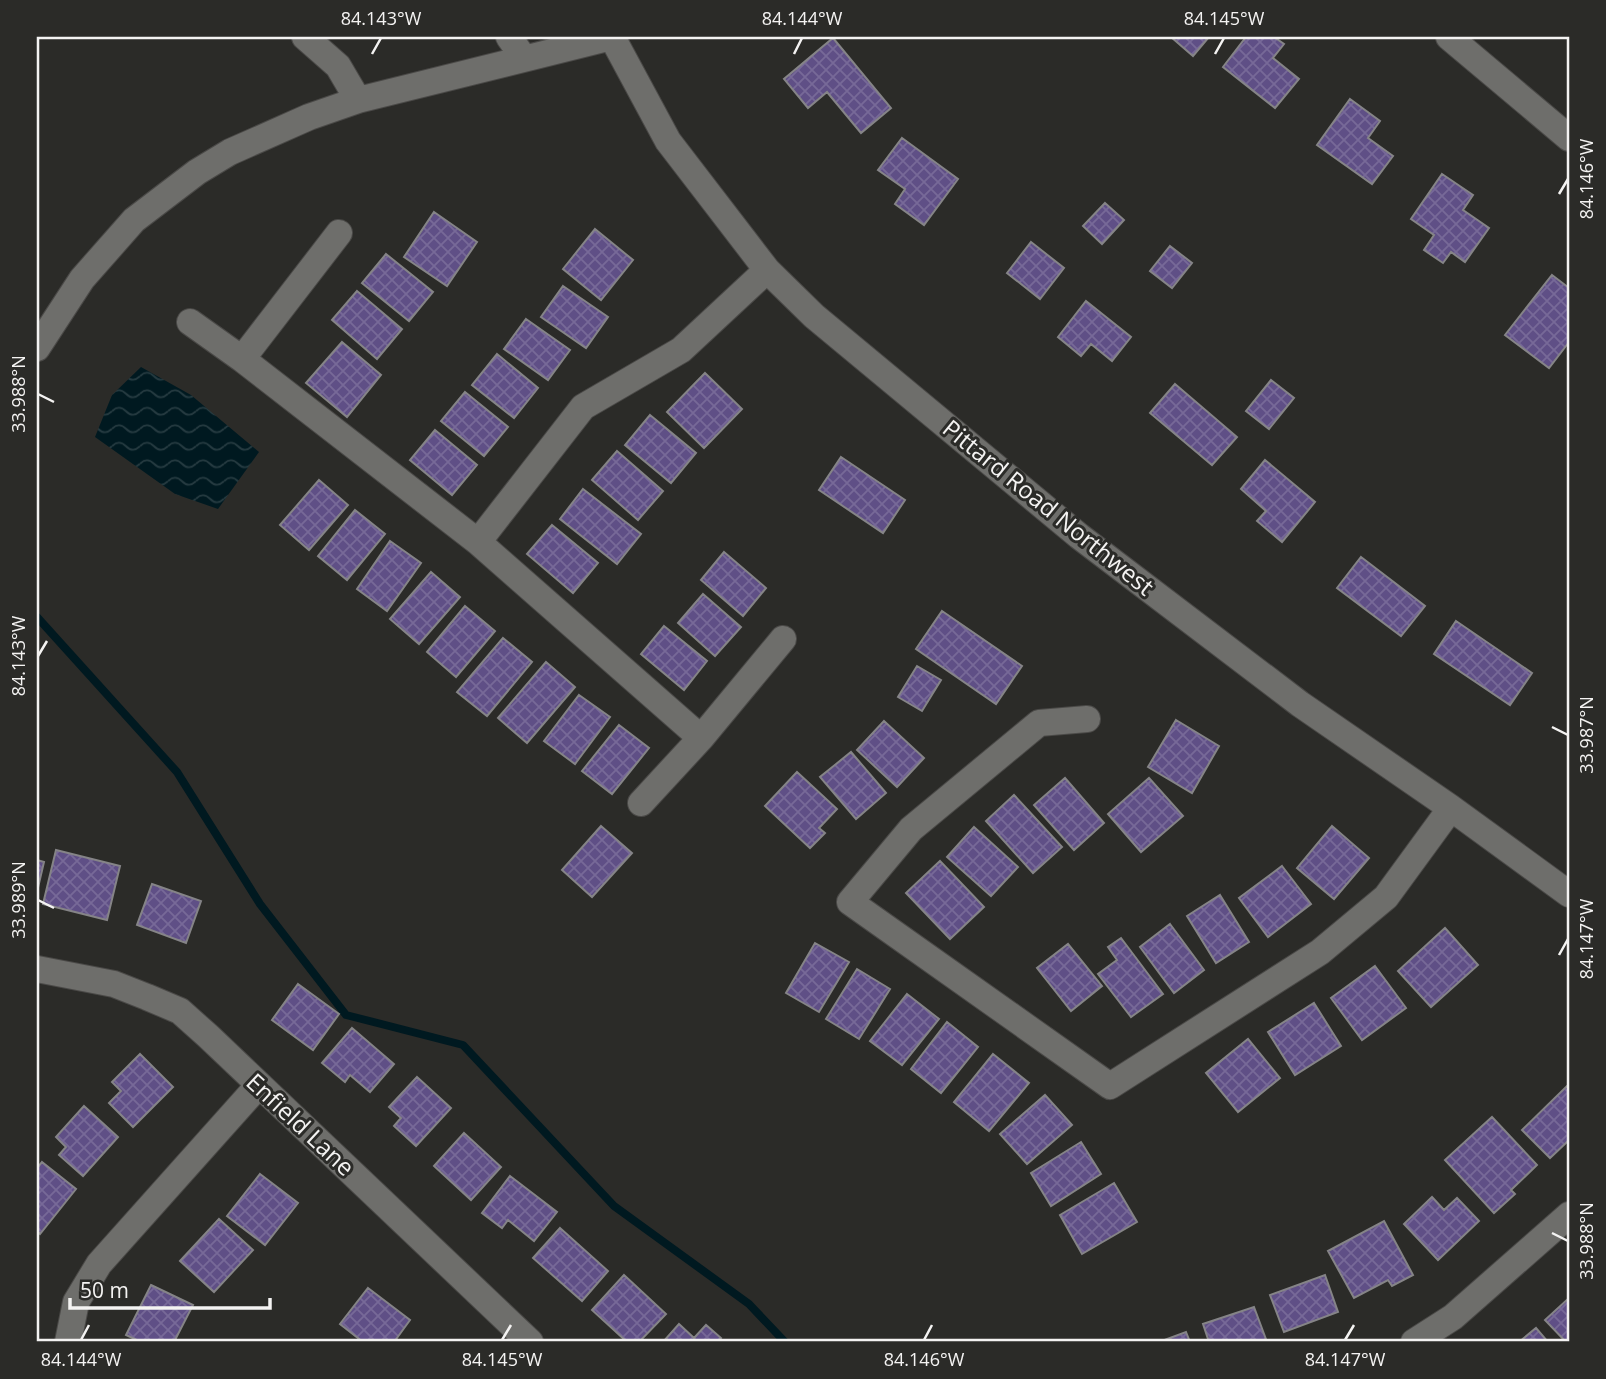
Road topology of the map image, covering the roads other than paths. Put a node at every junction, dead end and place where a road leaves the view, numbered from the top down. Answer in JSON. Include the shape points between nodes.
{"nodes":[{"id":1,"x":305,"y":37,"type":"edge"},
{"id":2,"x":612,"y":37,"type":"edge"},
{"id":3,"x":1450,"y":37,"type":"edge"},
{"id":4,"x":516,"y":47,"type":"edge"},
{"id":5,"x":358,"y":100,"type":"junction"},
{"id":6,"x":1569,"y":138,"type":"edge"},
{"id":7,"x":339,"y":233,"type":"dead end"},
{"id":8,"x":767,"y":270,"type":"junction"},
{"id":9,"x":190,"y":322,"type":"dead end"},
{"id":10,"x":37,"y":348,"type":"edge"},
{"id":11,"x":242,"y":359,"type":"junction"},
{"id":12,"x":478,"y":542,"type":"junction"},
{"id":13,"x":783,"y":639,"type":"dead end"},
{"id":14,"x":1087,"y":719,"type":"dead end"},
{"id":15,"x":701,"y":738,"type":"junction"},
{"id":16,"x":641,"y":803,"type":"dead end"},
{"id":17,"x":1451,"y":808,"type":"junction"},
{"id":18,"x":1569,"y":894,"type":"edge"},
{"id":19,"x":37,"y":969,"type":"edge"},
{"id":20,"x":258,"y":1086,"type":"junction"},
{"id":21,"x":1569,"y":1215,"type":"edge"},
{"id":22,"x":517,"y":1338,"type":"edge"},
{"id":23,"x":68,"y":1342,"type":"edge"},
{"id":24,"x":1414,"y":1342,"type":"edge"}],
"edges":[{"from":1,"to":5,"type":"street","via":[[338,66]]},
{"from":2,"to":4,"type":"street"},
{"from":2,"to":8,"type":"street","name":"Pittard Road Northwest","via":[[668,141]]},
{"from":3,"to":6,"type":"street"},
{"from":4,"to":5,"type":"street"},
{"from":5,"to":10,"type":"street","via":[[264,136],[197,172],[164,196],[134,220],[82,279]]},
{"from":7,"to":11,"type":"street"},
{"from":8,"to":12,"type":"street","via":[[681,350],[583,407]]},
{"from":8,"to":17,"type":"street","name":"Pittard Road Northwest","via":[[814,316],[1079,536],[1300,704]]},
{"from":9,"to":11,"type":"street"},
{"from":11,"to":12,"type":"street"},
{"from":12,"to":15,"type":"street"},
{"from":13,"to":15,"type":"street"},
{"from":14,"to":17,"type":"street","via":[[1040,723],[911,829],[849,902],[1110,1086],[1320,953],[1386,897]]},
{"from":15,"to":16,"type":"street"},
{"from":17,"to":18,"type":"street","name":"Pittard Road Northwest"},
{"from":19,"to":20,"type":"street","name":"Enfield Lane","via":[[114,984],[180,1011]]},
{"from":20,"to":22,"type":"street","name":"Enfield Lane"},
{"from":20,"to":23,"type":"street","via":[[99,1264],[76,1302]]},
{"from":21,"to":24,"type":"street","via":[[1452,1317]]}]}
